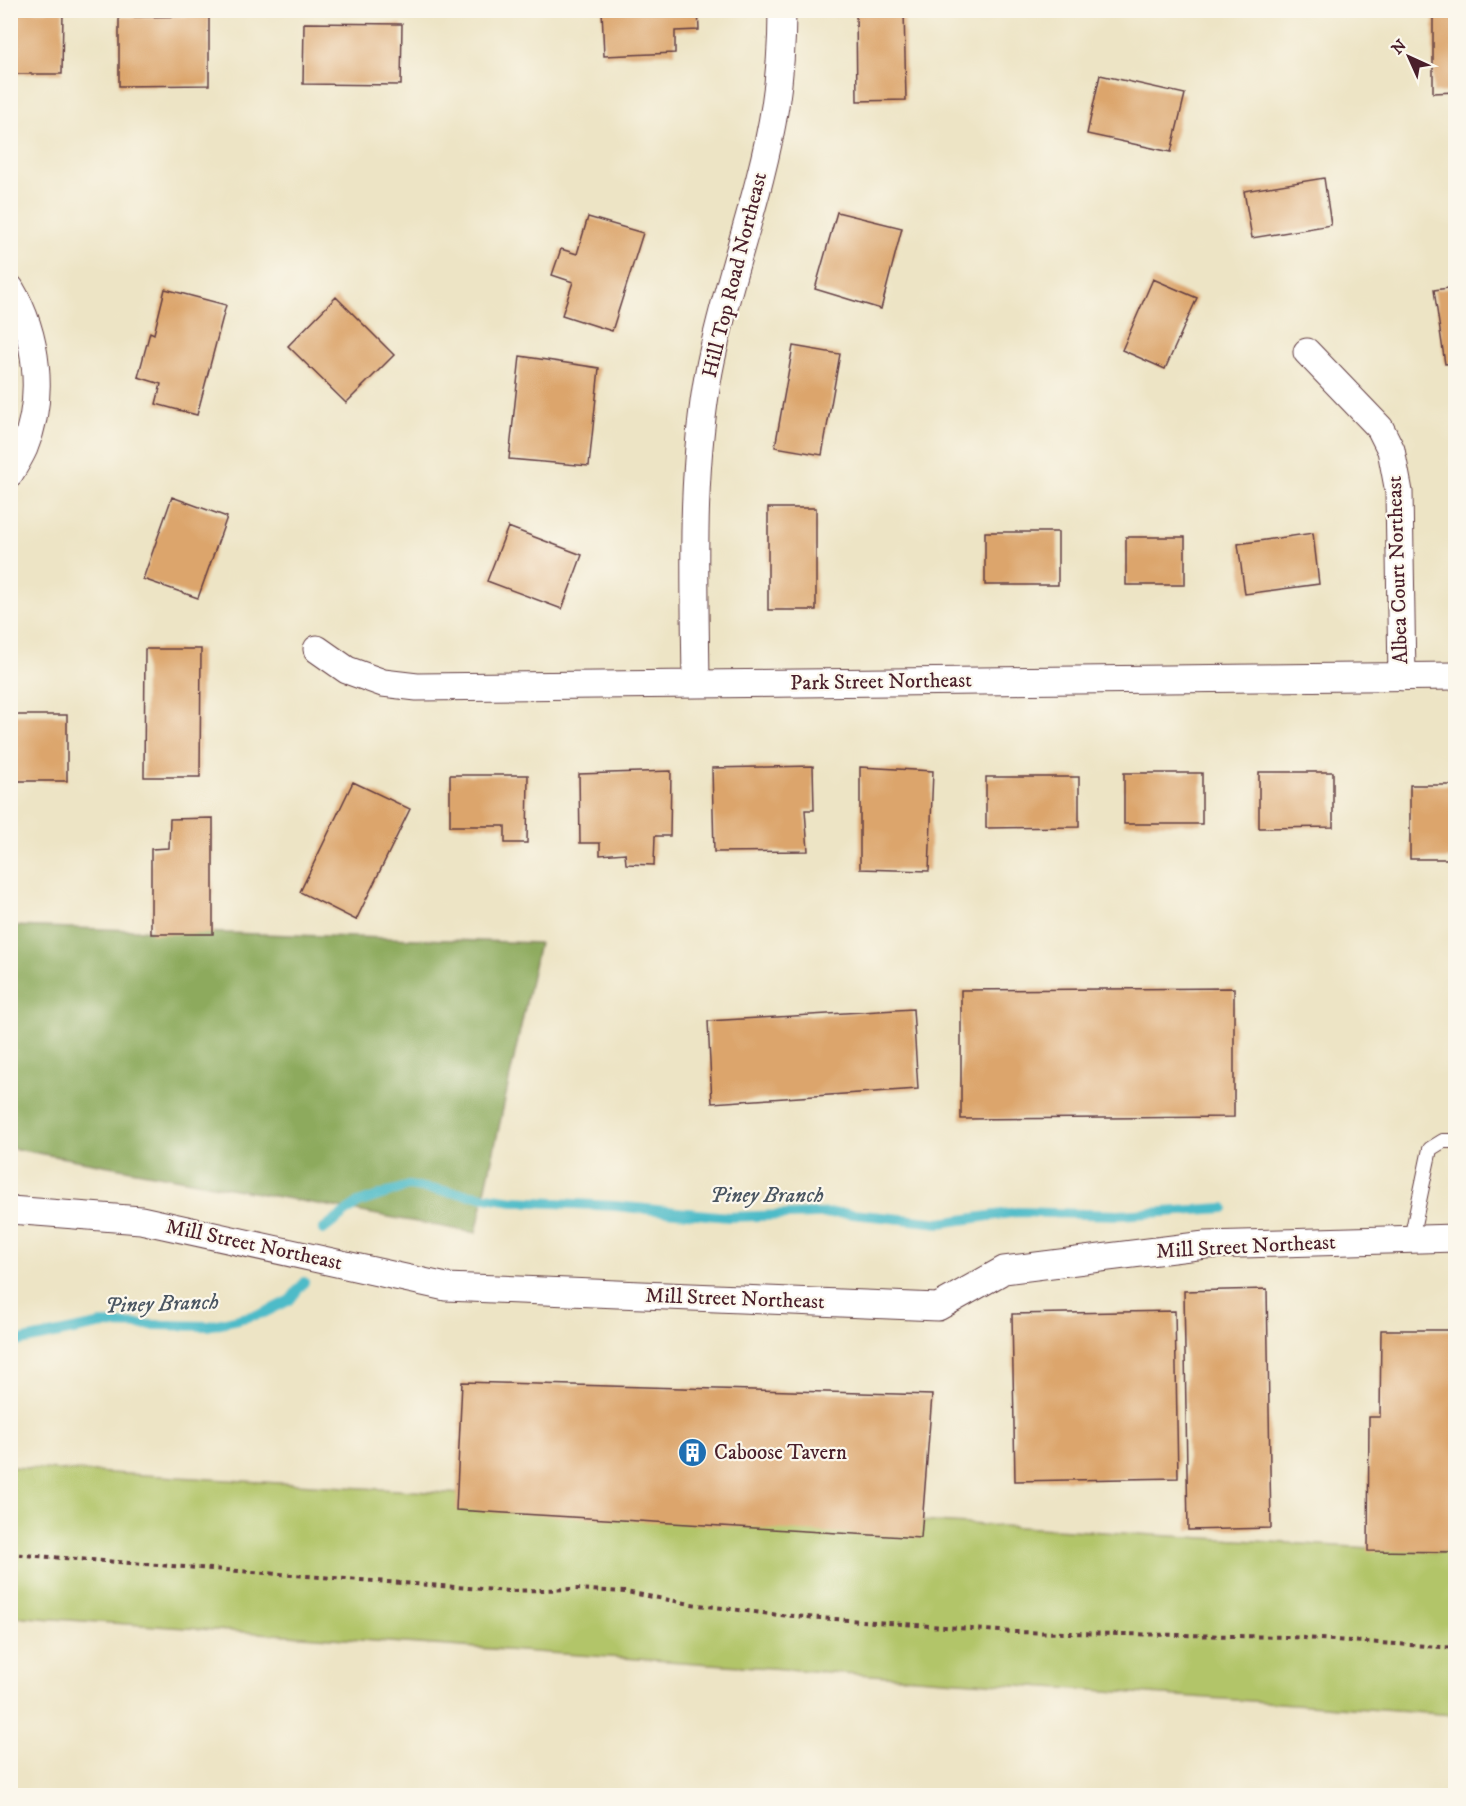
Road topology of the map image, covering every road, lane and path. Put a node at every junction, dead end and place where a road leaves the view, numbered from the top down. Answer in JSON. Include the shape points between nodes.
{"nodes":[{"id":1,"x":782,"y":10,"type":"edge"},
{"id":2,"x":10,"y":288,"type":"edge"},
{"id":3,"x":1307,"y":352,"type":"dead end"},
{"id":4,"x":10,"y":472,"type":"edge"},
{"id":5,"x":317,"y":649,"type":"dead end"},
{"id":6,"x":1455,"y":676,"type":"edge"},
{"id":7,"x":1402,"y":677,"type":"junction"},
{"id":8,"x":696,"y":684,"type":"junction"},
{"id":9,"x":1455,"y":1141,"type":"edge"},
{"id":10,"x":10,"y":1210,"type":"edge"},
{"id":11,"x":1455,"y":1238,"type":"edge"},
{"id":12,"x":1411,"y":1239,"type":"junction"},
{"id":13,"x":10,"y":1554,"type":"edge"},
{"id":14,"x":1455,"y":1648,"type":"edge"}],
"edges":[{"from":1,"to":8,"type":"street","name":"Hill Top Road Northeast","via":[[775,107],[720,320],[698,457]]},
{"from":2,"to":4,"type":"street","via":[[28,329],[37,374],[34,414],[24,449]]},
{"from":3,"to":7,"type":"street","name":"Albea Court Northeast","via":[[1380,428],[1391,450],[1399,492]]},
{"from":5,"to":8,"type":"street","name":"Park Street Northeast","via":[[347,670],[383,683],[417,687]]},
{"from":6,"to":7,"type":"street","name":"Park Street Northeast"},
{"from":7,"to":8,"type":"street","name":"Park Street Northeast"},
{"from":9,"to":12,"type":"lane","via":[[1443,1141],[1430,1149]]},
{"from":10,"to":12,"type":"street","name":"Mill Street Northeast","via":[[141,1220],[446,1287],[938,1307],[1004,1270],[1205,1245]]},
{"from":11,"to":12,"type":"street","name":"Mill Street Northeast"},
{"from":13,"to":14,"type":"path","via":[[509,1591],[615,1592],[779,1615],[1013,1632],[1289,1637]]}]}
